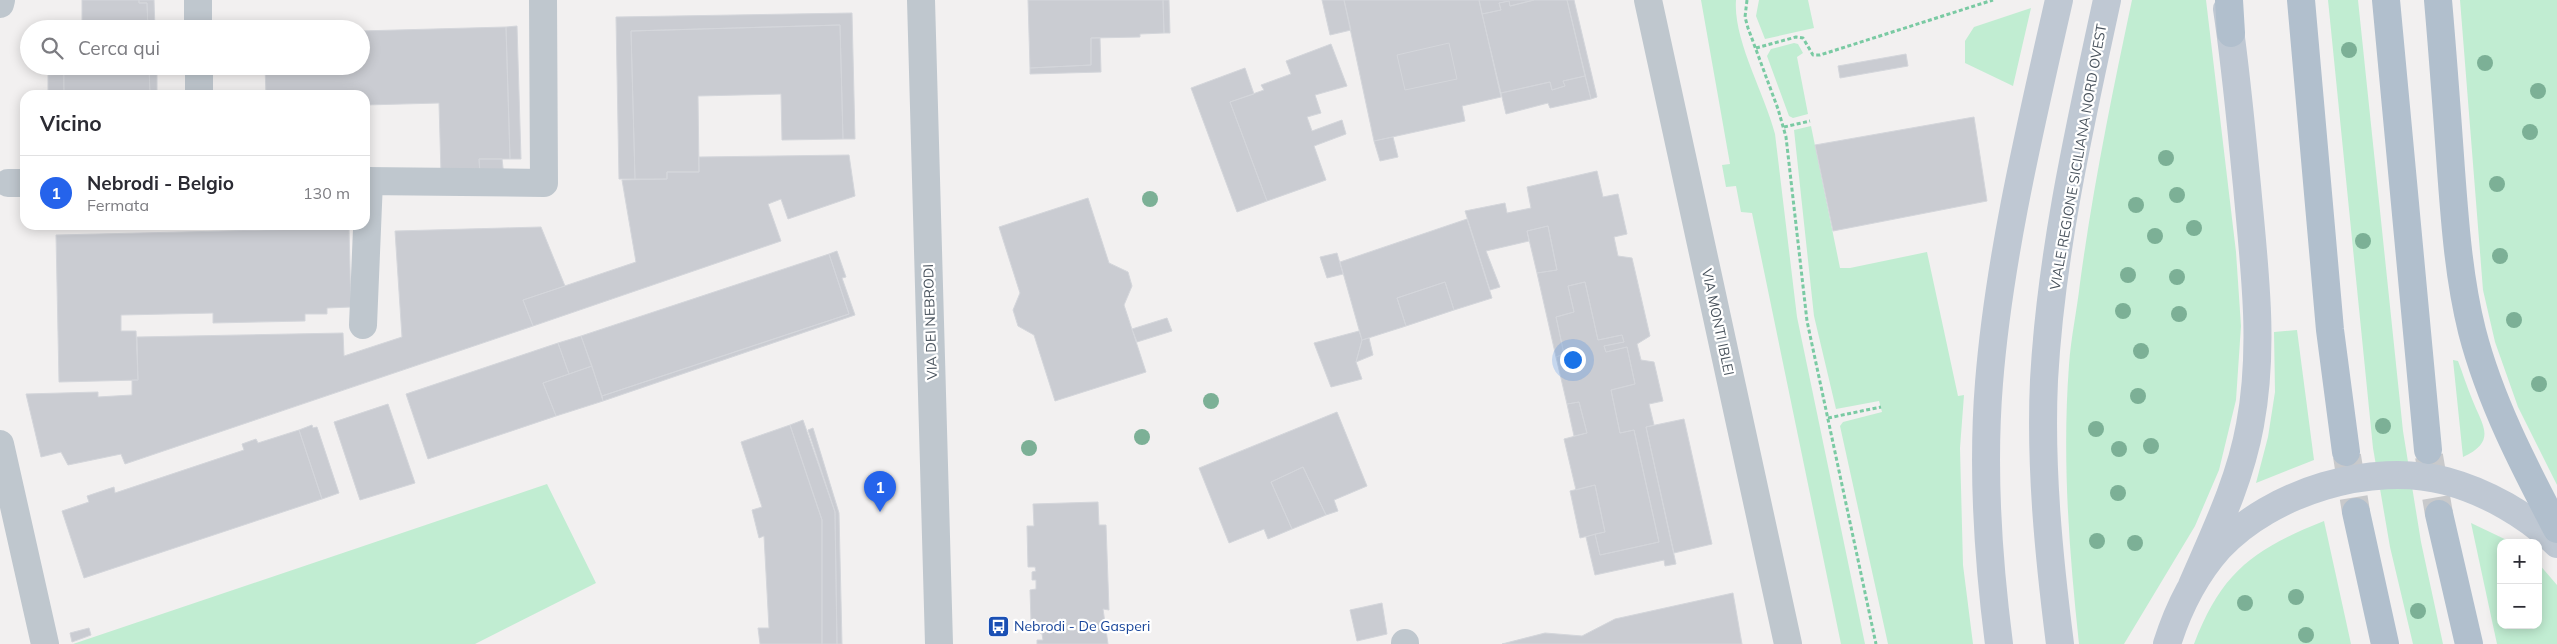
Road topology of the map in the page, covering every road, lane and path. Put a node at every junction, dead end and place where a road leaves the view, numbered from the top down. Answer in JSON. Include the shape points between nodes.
{"nodes":[{"id":1,"x":0,"y":0,"type":"edge"},
{"id":2,"x":198,"y":0,"type":"edge"},
{"id":3,"x":543,"y":0,"type":"edge"},
{"id":4,"x":921,"y":0,"type":"edge"},
{"id":5,"x":1648,"y":0,"type":"edge"},
{"id":6,"x":1747,"y":0,"type":"edge"},
{"id":7,"x":1993,"y":0,"type":"edge"},
{"id":8,"x":2059,"y":0,"type":"edge"},
{"id":9,"x":2107,"y":0,"type":"edge"},
{"id":10,"x":2228,"y":0,"type":"edge"},
{"id":11,"x":2301,"y":0,"type":"edge"},
{"id":12,"x":2386,"y":0,"type":"edge"},
{"id":13,"x":2438,"y":0,"type":"edge"},
{"id":14,"x":0,"y":4,"type":"edge"},
{"id":15,"x":198,"y":20,"type":"edge"},
{"id":16,"x":2231,"y":34,"type":"joint"},
{"id":17,"x":1756,"y":48,"type":"junction"},
{"id":18,"x":199,"y":75,"type":"edge"},
{"id":19,"x":199,"y":90,"type":"edge"},
{"id":20,"x":1810,"y":121,"type":"dead end"},
{"id":21,"x":1784,"y":127,"type":"junction"},
{"id":22,"x":370,"y":180,"type":"edge"},
{"id":23,"x":366,"y":230,"type":"edge"},
{"id":24,"x":363,"y":325,"type":"dead end"},
{"id":25,"x":1881,"y":406,"type":"dead end"},
{"id":26,"x":1828,"y":418,"type":"junction"},
{"id":27,"x":0,"y":444,"type":"edge"},
{"id":28,"x":2428,"y":450,"type":"tunnel mouth"},
{"id":29,"x":2346,"y":452,"type":"tunnel mouth"},
{"id":30,"x":2356,"y":512,"type":"tunnel mouth"},
{"id":31,"x":2439,"y":514,"type":"tunnel mouth"},
{"id":32,"x":2557,"y":529,"type":"edge"},
{"id":33,"x":2557,"y":544,"type":"edge"},
{"id":34,"x":2192,"y":585,"type":"junction"},
{"id":35,"x":2176,"y":616,"type":"junction"},
{"id":36,"x":45,"y":644,"type":"edge"},
{"id":37,"x":940,"y":644,"type":"edge"},
{"id":38,"x":1788,"y":644,"type":"edge"},
{"id":39,"x":1876,"y":644,"type":"edge"},
{"id":40,"x":1999,"y":644,"type":"edge"},
{"id":41,"x":2060,"y":644,"type":"edge"},
{"id":42,"x":2157,"y":644,"type":"edge"},
{"id":43,"x":2167,"y":644,"type":"edge"},
{"id":44,"x":2384,"y":644,"type":"edge"},
{"id":45,"x":2468,"y":644,"type":"edge"}],
"edges":[{"from":1,"to":14,"type":"street"},
{"from":2,"to":15,"type":"street"},
{"from":3,"to":22,"type":"street","via":[[544,183]]},
{"from":4,"to":37,"type":"street","name":"VIA DEI NEBRODI"},
{"from":5,"to":38,"type":"street","name":"VIA MONTI IBLEI"},
{"from":6,"to":17,"type":"path","via":[[1745,17]]},
{"from":7,"to":17,"type":"path","via":[[1820,55],[1813,55],[1803,38],[1796,37]]},
{"from":8,"to":40,"type":"street","via":[[2027,143],[2006,258],[1989,383],[1987,470]]},
{"from":9,"to":41,"type":"street","name":"VIALE REGIONE SICILIANA NORD OVEST","via":[[2063,223],[2044,381],[2047,514]]},
{"from":10,"to":16,"type":"main road"},
{"from":11,"to":29,"type":"main road","via":[[2330,330]]},
{"from":12,"to":28,"type":"main road"},
{"from":13,"to":32,"type":"main road","via":[[2454,211],[2472,332],[2504,421]]},
{"from":16,"to":34,"type":"street","via":[[2254,266],[2258,342],[2256,381],[2241,465]]},
{"from":17,"to":21,"type":"path"},
{"from":18,"to":19,"type":"street"},
{"from":20,"to":21,"type":"path"},
{"from":21,"to":26,"type":"path","via":[[1806,321]]},
{"from":23,"to":24,"type":"street"},
{"from":25,"to":26,"type":"path"},
{"from":26,"to":39,"type":"path"},
{"from":27,"to":36,"type":"street"},
{"from":30,"to":44,"type":"main road"},
{"from":31,"to":45,"type":"main road"},
{"from":33,"to":34,"type":"street","via":[[2544,531],[2506,506],[2475,491],[2415,476],[2372,477],[2317,488],[2262,513],[2219,549]]},
{"from":34,"to":35,"type":"street"},
{"from":35,"to":42,"type":"street"},
{"from":35,"to":43,"type":"street"}]}
